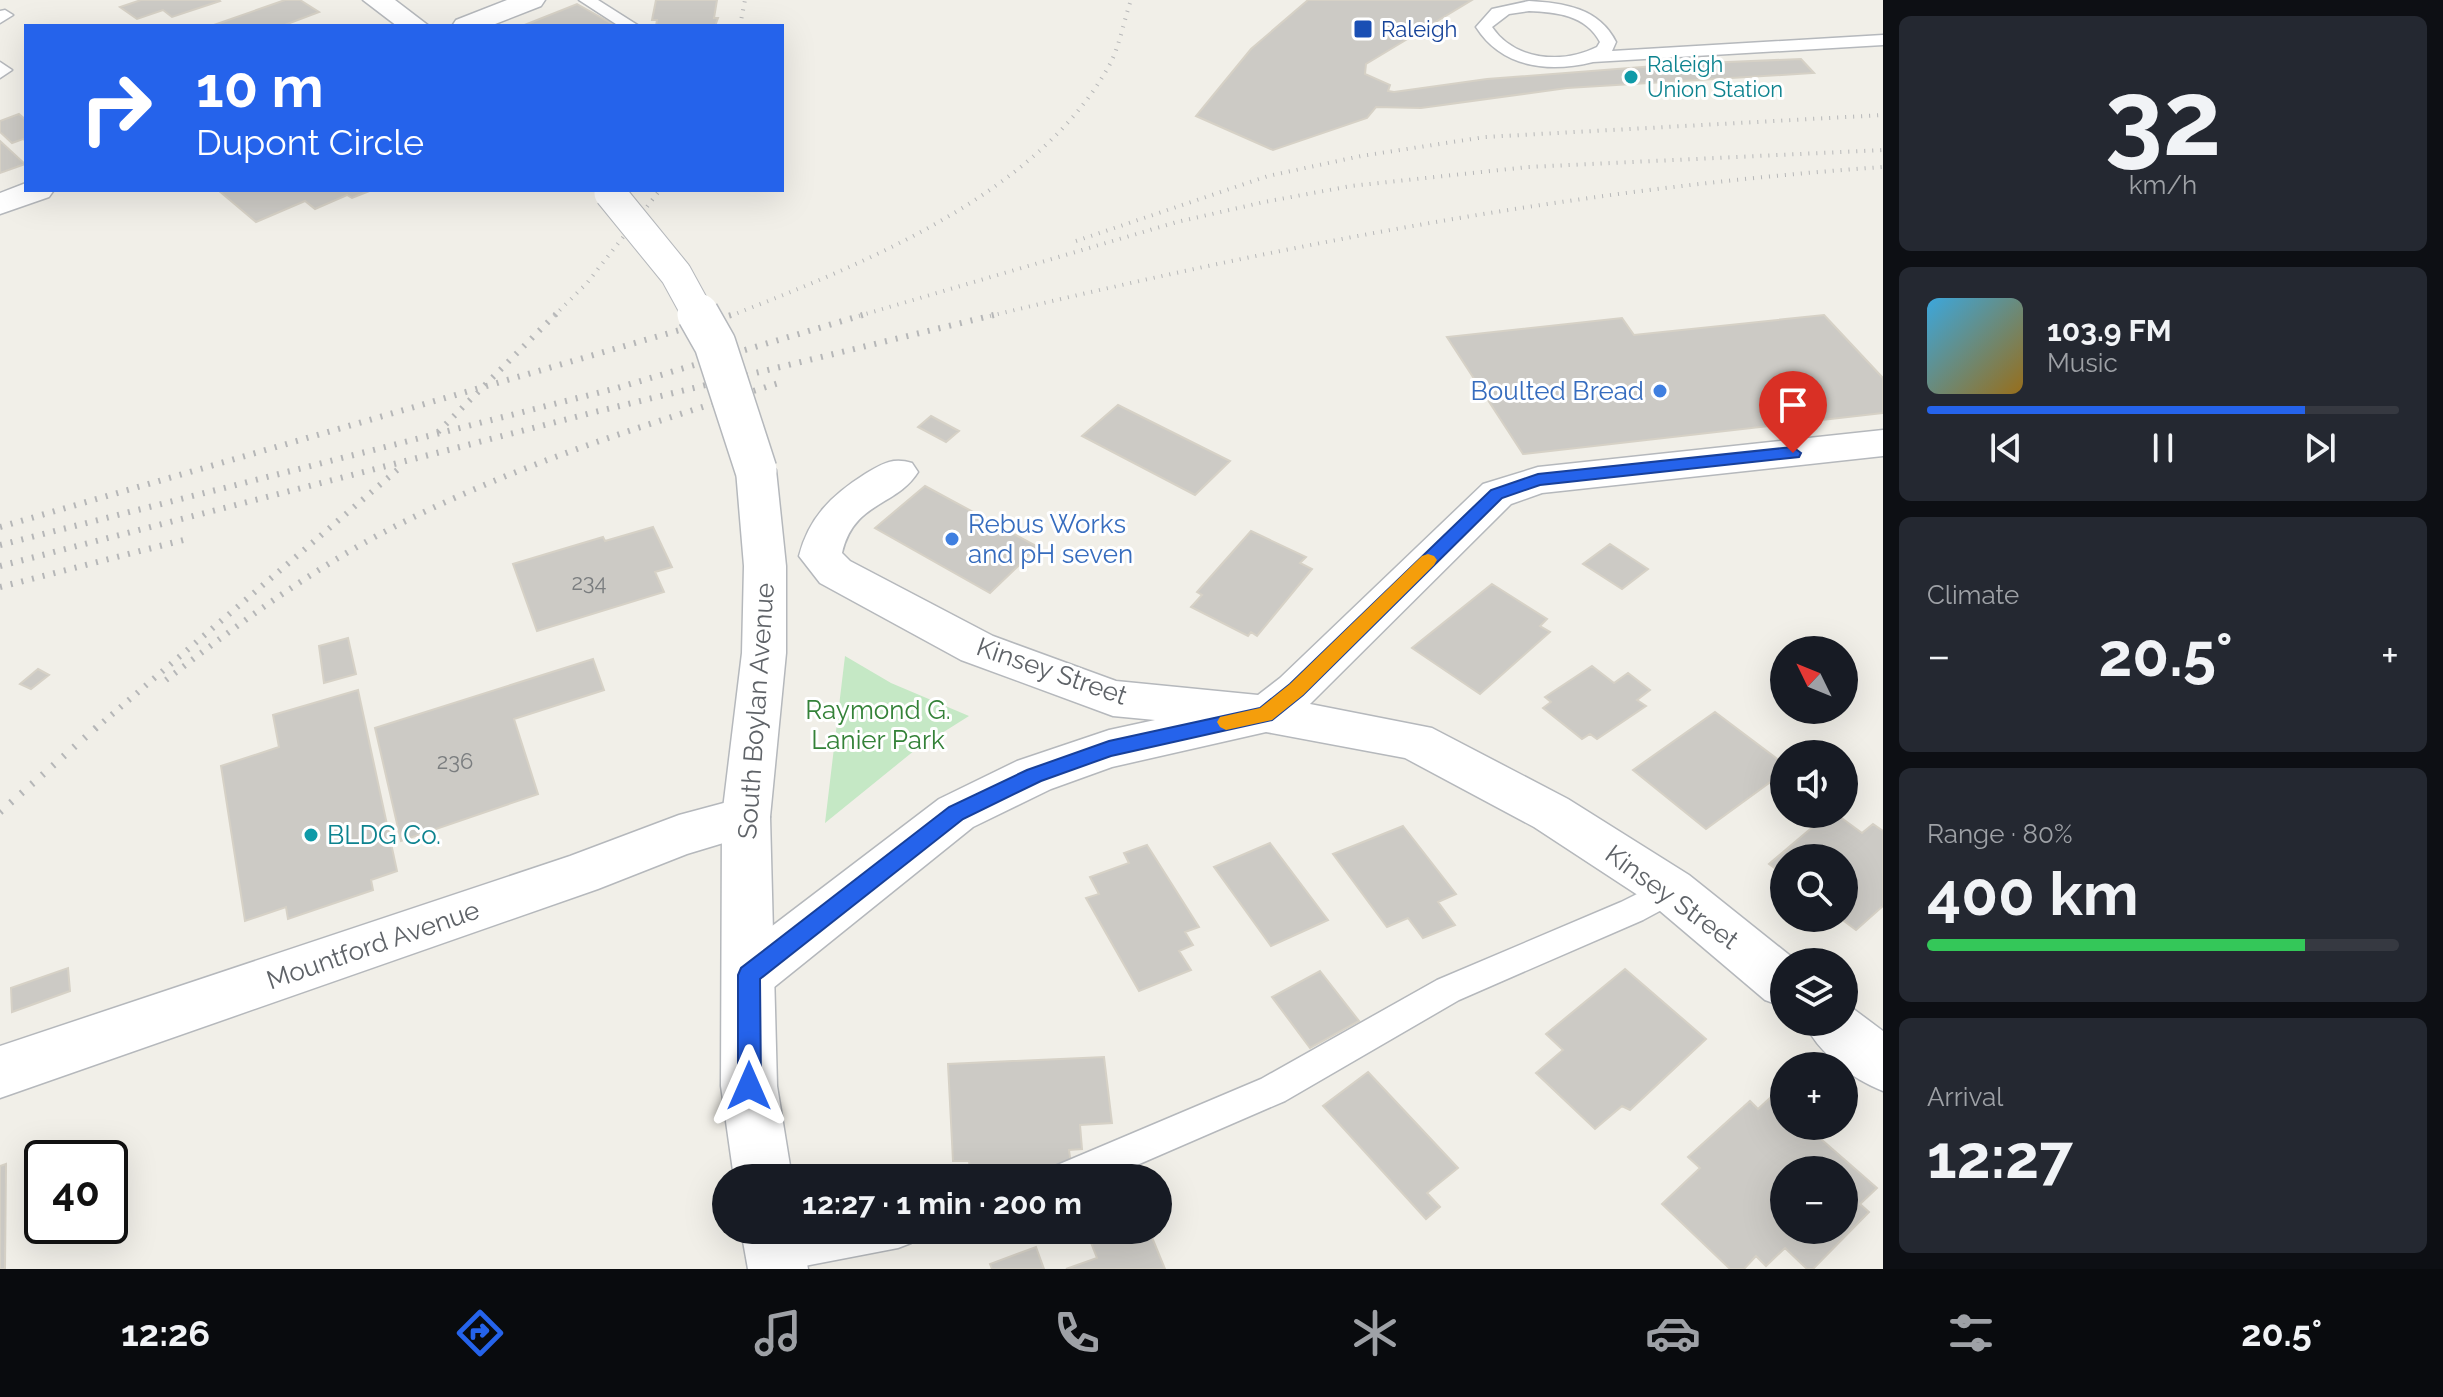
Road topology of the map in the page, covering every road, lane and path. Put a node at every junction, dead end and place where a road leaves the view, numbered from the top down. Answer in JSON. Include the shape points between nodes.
{"nodes":[{"id":1,"x":377,"y":0,"type":"edge"},
{"id":2,"x":531,"y":0,"type":"edge"},
{"id":3,"x":587,"y":0,"type":"edge"},
{"id":4,"x":1512,"y":4,"type":"edge"},
{"id":5,"x":412,"y":24,"type":"edge"},
{"id":6,"x":471,"y":24,"type":"edge"},
{"id":7,"x":628,"y":24,"type":"edge"},
{"id":8,"x":1605,"y":32,"type":"junction"},
{"id":9,"x":1883,"y":40,"type":"edge"},
{"id":10,"x":1679,"y":50,"type":"junction"},
{"id":11,"x":1595,"y":57,"type":"junction"},
{"id":12,"x":33,"y":192,"type":"edge"},
{"id":13,"x":608,"y":192,"type":"edge"},
{"id":14,"x":0,"y":204,"type":"edge"},
{"id":15,"x":1883,"y":443,"type":"edge"},
{"id":16,"x":898,"y":472,"type":"dead end"},
{"id":17,"x":1266,"y":714,"type":"junction"},
{"id":18,"x":746,"y":817,"type":"junction"},
{"id":19,"x":1671,"y":890,"type":"junction"},
{"id":20,"x":1770,"y":971,"type":"edge"},
{"id":21,"x":749,"y":975,"type":"junction"},
{"id":22,"x":1848,"y":1036,"type":"edge"},
{"id":23,"x":1883,"y":1065,"type":"edge"},
{"id":24,"x":0,"y":1072,"type":"edge"},
{"id":25,"x":761,"y":1164,"type":"edge"},
{"id":26,"x":1100,"y":1164,"type":"edge"},
{"id":27,"x":815,"y":1244,"type":"edge"},
{"id":28,"x":774,"y":1251,"type":"edge"}],
"edges":[{"from":1,"to":5,"type":"street"},
{"from":2,"to":6,"type":"street"},
{"from":3,"to":7,"type":"lane"},
{"from":4,"to":8,"type":"lane","via":[[1572,13]]},
{"from":4,"to":11,"type":"lane","via":[[1488,18],[1484,27],[1499,46],[1537,60]]},
{"from":8,"to":10,"type":"lane"},
{"from":8,"to":11,"type":"lane","via":[[1608,42]]},
{"from":9,"to":10,"type":"lane"},
{"from":10,"to":11,"type":"lane"},
{"from":12,"to":14,"type":"street"},
{"from":13,"to":18,"type":"street","name":"South Boylan Avenue","bridge":true,"via":[[676,274],[715,344],[756,470],[765,566],[764,653]]},
{"from":15,"to":17,"type":"street","via":[[1538,480],[1497,494]]},
{"from":16,"to":17,"type":"street","name":"Kinsey Street","via":[[840,510],[824,536],[820,556],[835,572],[977,648],[1113,698]]},
{"from":17,"to":19,"type":"street","name":"Kinsey Street","via":[[1415,741],[1551,813]]},
{"from":17,"to":21,"type":"street","via":[[1109,749],[1034,775],[956,813]]},
{"from":18,"to":21,"type":"street","name":"South Boylan Avenue"},
{"from":18,"to":24,"type":"street","name":"Mountford Avenue"},
{"from":19,"to":20,"type":"street","name":"Kinsey Street"},
{"from":19,"to":26,"type":"lane","via":[[1448,990],[1273,1090]]},
{"from":21,"to":25,"type":"street","name":"South Boylan Avenue","via":[[749,1086]]},
{"from":22,"to":23,"type":"street"},
{"from":27,"to":28,"type":"lane"}]}
